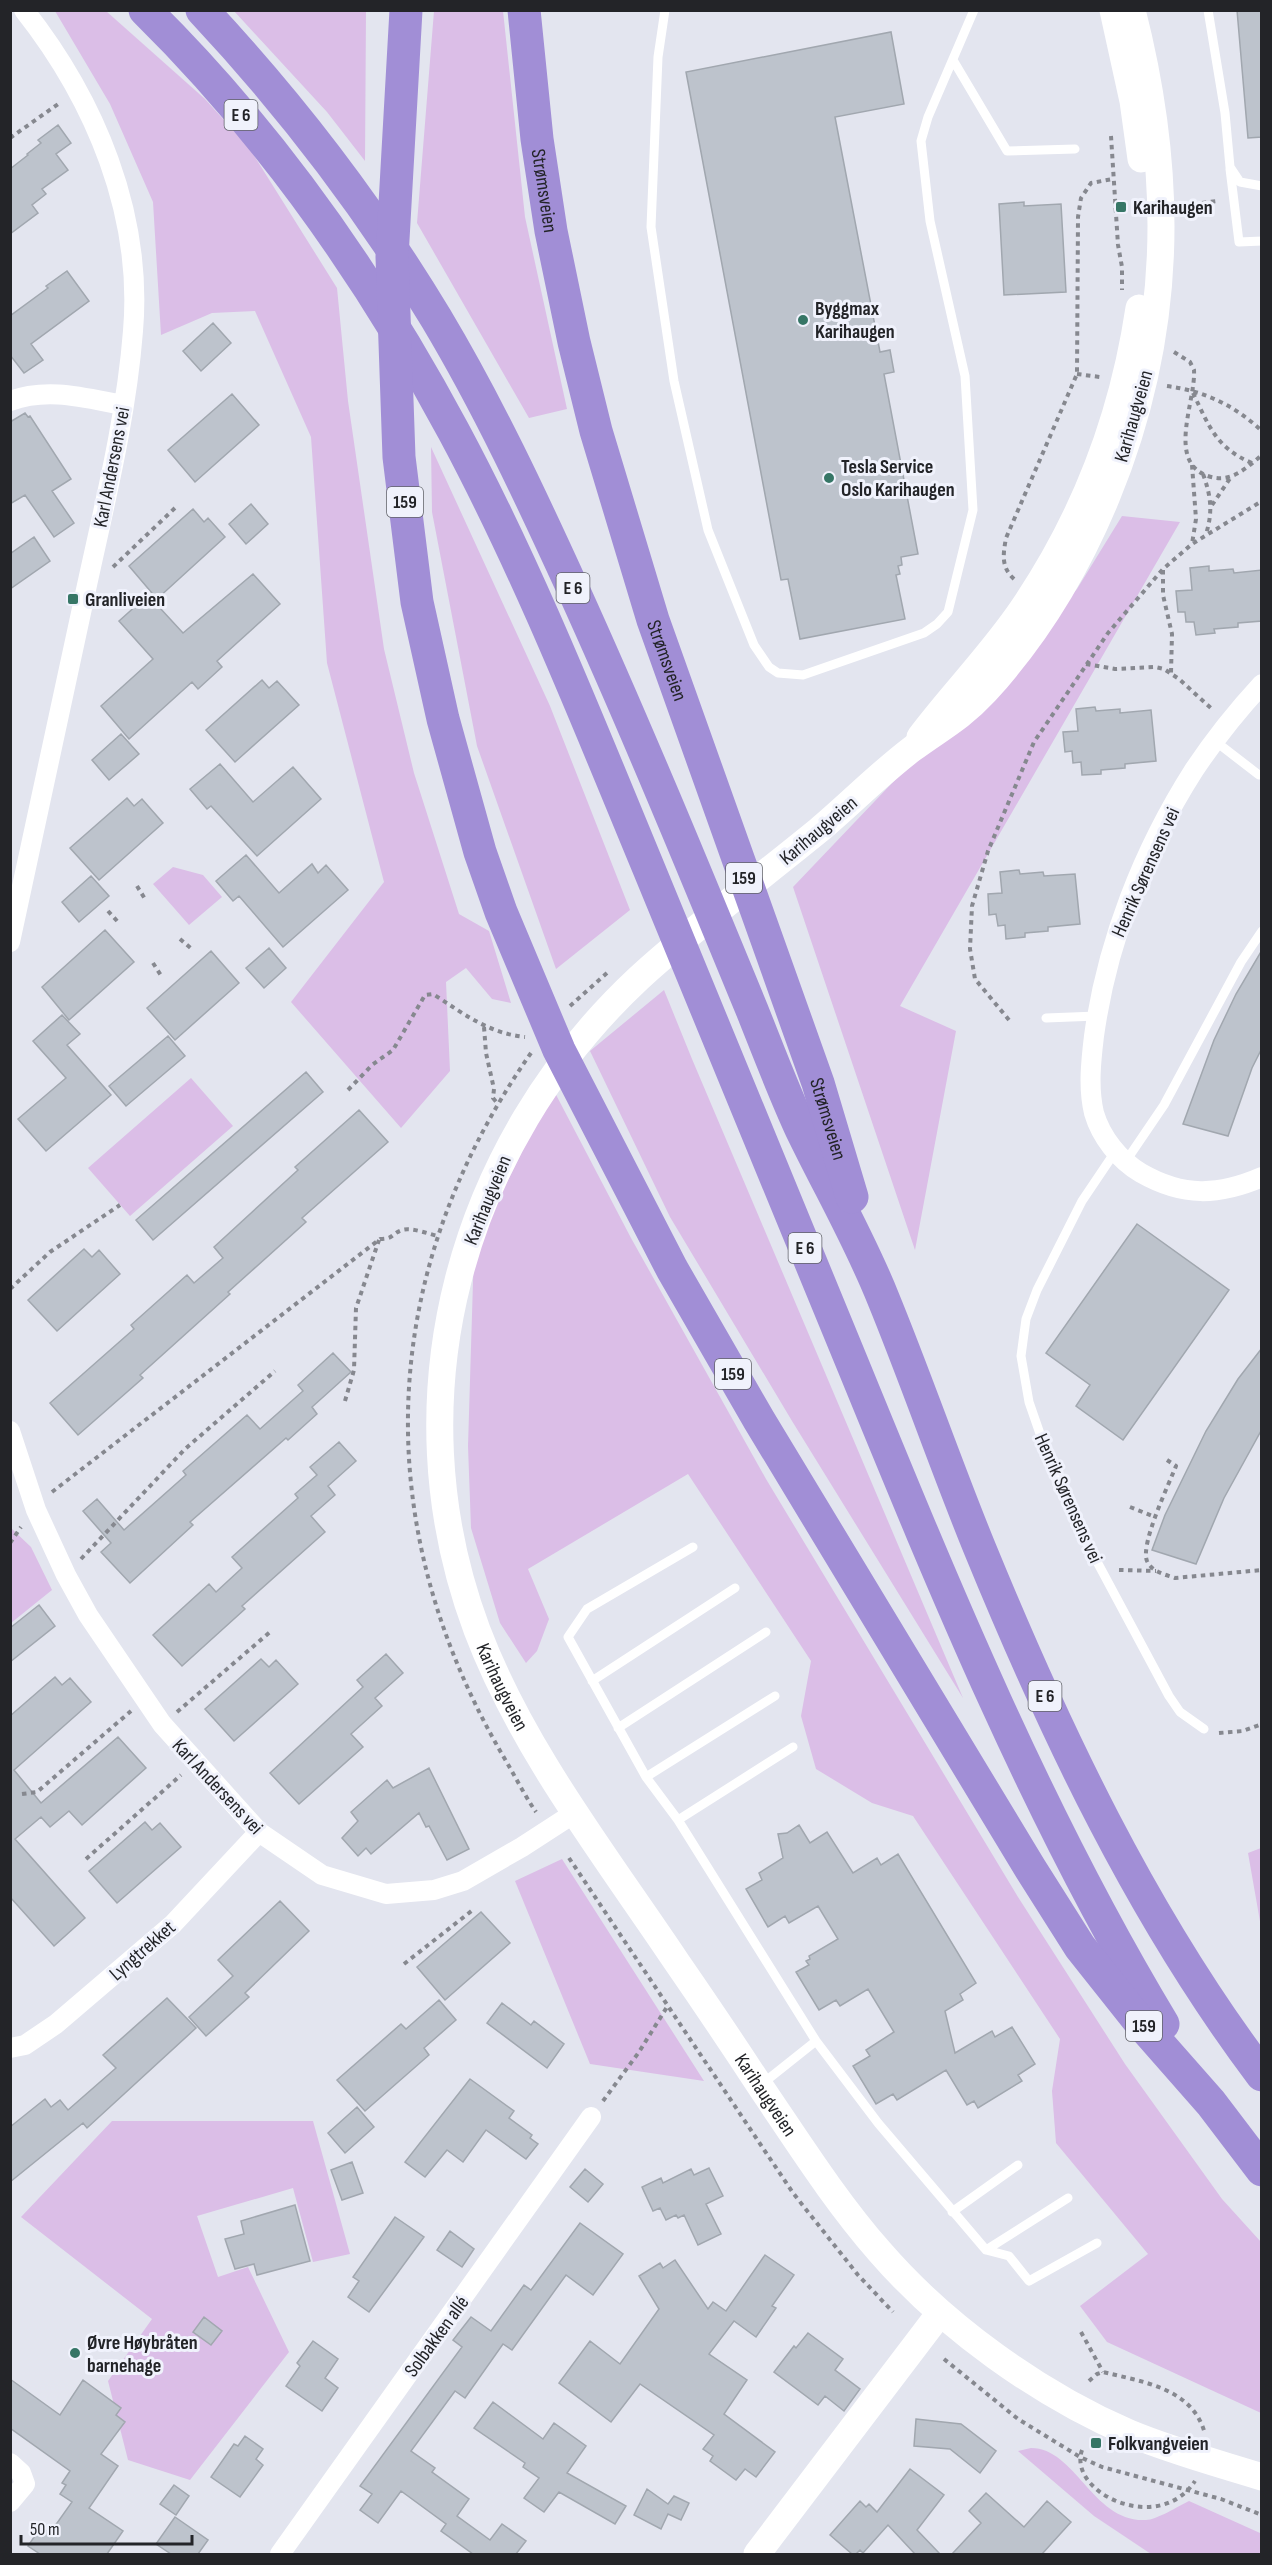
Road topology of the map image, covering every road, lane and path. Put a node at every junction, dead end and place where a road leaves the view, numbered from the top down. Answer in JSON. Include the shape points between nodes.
{"nodes":[{"id":1,"x":24,"y":10,"type":"edge"},
{"id":2,"x":145,"y":10,"type":"edge"},
{"id":3,"x":202,"y":10,"type":"edge"},
{"id":4,"x":406,"y":10,"type":"edge"},
{"id":5,"x":524,"y":10,"type":"edge"},
{"id":6,"x":665,"y":10,"type":"edge"},
{"id":7,"x":974,"y":10,"type":"edge"},
{"id":8,"x":1113,"y":10,"type":"edge"},
{"id":9,"x":1132,"y":10,"type":"edge"},
{"id":10,"x":1208,"y":10,"type":"edge"},
{"id":11,"x":953,"y":60,"type":"junction"},
{"id":12,"x":78,"y":89,"type":"junction"},
{"id":13,"x":10,"y":138,"type":"edge"},
{"id":14,"x":1075,"y":149,"type":"dead end"},
{"id":15,"x":1230,"y":167,"type":"junction"},
{"id":16,"x":1113,"y":179,"type":"dead end"},
{"id":17,"x":1262,"y":186,"type":"edge"},
{"id":18,"x":1220,"y":201,"type":"dead end"},
{"id":19,"x":1194,"y":203,"type":"dead end"},
{"id":20,"x":1262,"y":241,"type":"edge"},
{"id":21,"x":1173,"y":351,"type":"dead end"},
{"id":22,"x":1192,"y":392,"type":"junction"},
{"id":23,"x":10,"y":401,"type":"edge"},
{"id":24,"x":123,"y":405,"type":"junction"},
{"id":25,"x":1235,"y":410,"type":"dead end"},
{"id":26,"x":1262,"y":431,"type":"edge"},
{"id":27,"x":1262,"y":455,"type":"edge"},
{"id":28,"x":1252,"y":463,"type":"junction"},
{"id":29,"x":1192,"y":464,"type":"junction"},
{"id":30,"x":1203,"y":474,"type":"junction"},
{"id":31,"x":1231,"y":477,"type":"junction"},
{"id":32,"x":1262,"y":501,"type":"edge"},
{"id":33,"x":1212,"y":505,"type":"junction"},
{"id":34,"x":176,"y":507,"type":"dead end"},
{"id":35,"x":1206,"y":534,"type":"junction"},
{"id":36,"x":1192,"y":544,"type":"junction"},
{"id":37,"x":1163,"y":569,"type":"junction"},
{"id":38,"x":87,"y":583,"type":"junction"},
{"id":39,"x":1018,"y":584,"type":"dead end"},
{"id":40,"x":1086,"y":664,"type":"junction"},
{"id":41,"x":1171,"y":673,"type":"junction"},
{"id":42,"x":1262,"y":684,"type":"edge"},
{"id":43,"x":1228,"y":723,"type":"junction"},
{"id":44,"x":1215,"y":741,"type":"junction"},
{"id":45,"x":911,"y":750,"type":"junction"},
{"id":46,"x":1259,"y":775,"type":"dead end"},
{"id":47,"x":137,"y":886,"type":"dead end"},
{"id":48,"x":145,"y":899,"type":"dead end"},
{"id":49,"x":108,"y":910,"type":"dead end"},
{"id":50,"x":118,"y":922,"type":"dead end"},
{"id":51,"x":1262,"y":931,"type":"edge"},
{"id":52,"x":180,"y":939,"type":"dead end"},
{"id":53,"x":10,"y":942,"type":"edge"},
{"id":54,"x":193,"y":950,"type":"dead end"},
{"id":55,"x":153,"y":963,"type":"dead end"},
{"id":56,"x":162,"y":976,"type":"dead end"},
{"id":57,"x":1097,"y":1016,"type":"junction"},
{"id":58,"x":1046,"y":1018,"type":"dead end"},
{"id":59,"x":1009,"y":1020,"type":"dead end"},
{"id":60,"x":484,"y":1026,"type":"junction"},
{"id":61,"x":531,"y":1038,"type":"dead end"},
{"id":62,"x":348,"y":1090,"type":"dead end"},
{"id":63,"x":498,"y":1104,"type":"dead end"},
{"id":64,"x":1120,"y":1156,"type":"junction"},
{"id":65,"x":1262,"y":1177,"type":"edge"},
{"id":66,"x":120,"y":1205,"type":"dead end"},
{"id":67,"x":438,"y":1236,"type":"dead end"},
{"id":68,"x":380,"y":1239,"type":"junction"},
{"id":69,"x":10,"y":1289,"type":"edge"},
{"id":70,"x":880,"y":1291,"type":"junction"},
{"id":71,"x":275,"y":1371,"type":"dead end"},
{"id":72,"x":345,"y":1401,"type":"dead end"},
{"id":73,"x":10,"y":1431,"type":"edge"},
{"id":74,"x":1167,"y":1460,"type":"dead end"},
{"id":75,"x":18,"y":1485,"type":"edge"},
{"id":76,"x":1131,"y":1507,"type":"dead end"},
{"id":77,"x":36,"y":1510,"type":"junction"},
{"id":78,"x":1155,"y":1517,"type":"junction"},
{"id":79,"x":10,"y":1543,"type":"edge"},
{"id":80,"x":693,"y":1547,"type":"dead end"},
{"id":81,"x":1100,"y":1569,"type":"junction"},
{"id":82,"x":1262,"y":1570,"type":"edge"},
{"id":83,"x":1157,"y":1571,"type":"junction"},
{"id":84,"x":66,"y":1575,"type":"junction"},
{"id":85,"x":735,"y":1588,"type":"dead end"},
{"id":86,"x":270,"y":1632,"type":"dead end"},
{"id":87,"x":766,"y":1632,"type":"dead end"},
{"id":88,"x":592,"y":1681,"type":"junction"},
{"id":89,"x":775,"y":1696,"type":"dead end"},
{"id":90,"x":145,"y":1699,"type":"junction"},
{"id":91,"x":162,"y":1724,"type":"junction"},
{"id":92,"x":1262,"y":1724,"type":"edge"},
{"id":93,"x":618,"y":1728,"type":"junction"},
{"id":94,"x":1204,"y":1729,"type":"joint"},
{"id":95,"x":793,"y":1747,"type":"dead end"},
{"id":96,"x":195,"y":1762,"type":"junction"},
{"id":97,"x":646,"y":1777,"type":"junction"},
{"id":98,"x":22,"y":1794,"type":"dead end"},
{"id":99,"x":576,"y":1812,"type":"junction"},
{"id":100,"x":678,"y":1820,"type":"junction"},
{"id":101,"x":259,"y":1832,"type":"junction"},
{"id":102,"x":569,"y":1857,"type":"dead end"},
{"id":103,"x":86,"y":1859,"type":"dead end"},
{"id":104,"x":474,"y":1909,"type":"dead end"},
{"id":105,"x":404,"y":1964,"type":"dead end"},
{"id":106,"x":667,"y":2007,"type":"junction"},
{"id":107,"x":816,"y":2041,"type":"junction"},
{"id":108,"x":10,"y":2048,"type":"edge"},
{"id":109,"x":1262,"y":2075,"type":"edge"},
{"id":110,"x":760,"y":2085,"type":"junction"},
{"id":111,"x":1210,"y":2103,"type":"junction"},
{"id":112,"x":591,"y":2117,"type":"joint"},
{"id":113,"x":1018,"y":2165,"type":"dead end"},
{"id":114,"x":1262,"y":2170,"type":"edge"},
{"id":115,"x":1068,"y":2198,"type":"dead end"},
{"id":116,"x":952,"y":2212,"type":"junction"},
{"id":117,"x":1097,"y":2243,"type":"dead end"},
{"id":118,"x":986,"y":2250,"type":"junction"},
{"id":119,"x":893,"y":2313,"type":"dead end"},
{"id":120,"x":940,"y":2313,"type":"junction"},
{"id":121,"x":1081,"y":2332,"type":"dead end"},
{"id":122,"x":944,"y":2359,"type":"dead end"},
{"id":123,"x":1103,"y":2372,"type":"junction"},
{"id":124,"x":1089,"y":2381,"type":"dead end"},
{"id":125,"x":1196,"y":2412,"type":"dead end"},
{"id":126,"x":1082,"y":2450,"type":"dead end"},
{"id":127,"x":1080,"y":2457,"type":"junction"},
{"id":128,"x":10,"y":2463,"type":"edge"},
{"id":129,"x":1262,"y":2477,"type":"edge"},
{"id":130,"x":1111,"y":2498,"type":"dead end"},
{"id":131,"x":10,"y":2502,"type":"edge"},
{"id":132,"x":1262,"y":2515,"type":"edge"},
{"id":133,"x":280,"y":2554,"type":"edge"},
{"id":134,"x":757,"y":2554,"type":"edge"}],
"edges":[{"from":1,"to":12,"type":"street","name":"Karl Andersens vei"},
{"from":2,"to":111,"type":"highway","number":"E 6","via":[[264,142],[328,229],[400,338],[454,431],[526,579],[643,854],[980,1671],[1075,1867]]},
{"from":3,"to":70,"type":"highway","number":"E 6","via":[[328,158],[403,266],[458,355],[521,476],[598,646],[797,1121]]},
{"from":4,"to":111,"type":"highway","number":"159","via":[[392,257],[399,457],[417,602],[443,719],[501,912],[559,1050],[714,1343],[1080,1947]]},
{"from":5,"to":70,"type":"highway","name":"Strømsveien","number":"159","via":[[551,231],[574,342],[621,518],[653,620],[818,1083]]},
{"from":6,"to":11,"type":"lane","via":[[658,57],[651,227],[674,381],[708,530],[754,645],[769,667],[789,675],[803,675],[924,633],[948,612],[973,510],[966,376],[930,221],[921,141]]},
{"from":7,"to":11,"type":"lane"},
{"from":8,"to":45,"type":"main road","name":"Karihaugveien","via":[[1133,101],[1144,210],[1140,304],[1122,390],[1095,477],[1046,572],[996,645]]},
{"from":9,"to":45,"type":"main road","name":"Karihaugveien","via":[[1151,94],[1162,225],[1160,295],[1153,341],[1129,438],[1090,537],[1040,624],[961,717]]},
{"from":10,"to":15,"type":"lane"},
{"from":11,"to":14,"type":"lane","via":[[1007,151]]},
{"from":12,"to":13,"type":"path"},
{"from":12,"to":24,"type":"street","name":"Karl Andersens vei","via":[[113,173],[131,260],[134,329]]},
{"from":15,"to":17,"type":"lane","via":[[1240,182]]},
{"from":15,"to":20,"type":"lane","via":[[1239,242]]},
{"from":16,"to":39,"type":"path","via":[[1089,186],[1081,198],[1077,374],[1010,525],[1004,560],[1006,573]]},
{"from":18,"to":19,"type":"path"},
{"from":21,"to":22,"type":"path","via":[[1194,370]]},
{"from":22,"to":28,"type":"path","via":[[1210,429],[1224,446]]},
{"from":22,"to":29,"type":"path","via":[[1185,444]]},
{"from":23,"to":24,"type":"street","via":[[53,393]]},
{"from":24,"to":38,"type":"street","name":"Karl Andersens vei"},
{"from":25,"to":26,"type":"path"},
{"from":27,"to":28,"type":"path"},
{"from":28,"to":31,"type":"path"},
{"from":29,"to":30,"type":"path"},
{"from":29,"to":36,"type":"path","via":[[1196,519]]},
{"from":30,"to":31,"type":"path","via":[[1219,479]]},
{"from":30,"to":33,"type":"path"},
{"from":31,"to":33,"type":"path"},
{"from":32,"to":35,"type":"path"},
{"from":33,"to":35,"type":"path"},
{"from":34,"to":38,"type":"path","via":[[114,566]]},
{"from":35,"to":36,"type":"path"},
{"from":36,"to":37,"type":"path"},
{"from":37,"to":40,"type":"path","via":[[1107,633]]},
{"from":37,"to":41,"type":"path","via":[[1163,595],[1172,634]]},
{"from":38,"to":53,"type":"street","name":"Karl Andersens vei"},
{"from":40,"to":41,"type":"path","via":[[1115,669],[1155,667]]},
{"from":40,"to":59,"type":"path","via":[[1034,742],[988,851],[972,906],[970,949],[975,979]]},
{"from":41,"to":43,"type":"path"},
{"from":42,"to":43,"type":"street","name":"Henrik Sørensens vei"},
{"from":43,"to":44,"type":"street","name":"Henrik Sørensens vei"},
{"from":44,"to":46,"type":"lane"},
{"from":44,"to":57,"type":"street","name":"Henrik Sørensens vei","via":[[1163,824],[1134,887],[1111,953]]},
{"from":45,"to":99,"type":"main road","name":"Karihaugveien","via":[[639,978],[607,1012],[546,1086],[508,1147],[466,1249],[454,1290],[442,1369],[442,1491],[450,1535],[474,1622],[491,1664],[535,1749]]},
{"from":47,"to":48,"type":"path"},
{"from":49,"to":50,"type":"path"},
{"from":51,"to":64,"type":"lane","via":[[1241,962],[1164,1105]]},
{"from":52,"to":54,"type":"path"},
{"from":55,"to":56,"type":"path"},
{"from":57,"to":58,"type":"lane"},
{"from":57,"to":64,"type":"street","name":"Henrik Sørensens vei","via":[[1091,1058],[1094,1110],[1100,1128]]},
{"from":60,"to":61,"type":"path","via":[[503,1035]]},
{"from":60,"to":62,"type":"path","via":[[434,994],[425,995],[393,1050]]},
{"from":60,"to":63,"type":"path"},
{"from":64,"to":65,"type":"street","name":"Henrik Sørensens vei","via":[[1164,1185],[1203,1193]]},
{"from":64,"to":81,"type":"lane","name":"Henrik Sørensens vei","via":[[1082,1201],[1037,1290],[1026,1319],[1021,1356],[1029,1402],[1055,1477]]},
{"from":66,"to":69,"type":"path","via":[[50,1252]]},
{"from":67,"to":68,"type":"path","via":[[402,1230],[392,1239]]},
{"from":68,"to":72,"type":"path","via":[[356,1308],[354,1370]]},
{"from":68,"to":77,"type":"path","via":[[47,1496]]},
{"from":70,"to":109,"type":"highway","number":"E 6","via":[[986,1562],[1090,1793],[1184,1961]]},
{"from":71,"to":84,"type":"path","via":[[185,1449]]},
{"from":73,"to":75,"type":"street","name":"Karl Andersens vei"},
{"from":74,"to":78,"type":"path","via":[[1176,1466]]},
{"from":75,"to":77,"type":"street","name":"Karl Andersens vei"},
{"from":76,"to":78,"type":"path"},
{"from":77,"to":79,"type":"path"},
{"from":77,"to":84,"type":"street","name":"Karl Andersens vei"},
{"from":78,"to":83,"type":"path","via":[[1146,1559]]},
{"from":80,"to":88,"type":"lane","via":[[587,1609],[568,1637]]},
{"from":81,"to":83,"type":"path"},
{"from":81,"to":94,"type":"lane","name":"Henrik Sørensens vei","via":[[1169,1696],[1180,1712]]},
{"from":82,"to":83,"type":"path","via":[[1179,1578]]},
{"from":84,"to":90,"type":"street","name":"Karl Andersens vei"},
{"from":85,"to":88,"type":"lane"},
{"from":86,"to":91,"type":"path"},
{"from":87,"to":93,"type":"lane"},
{"from":88,"to":93,"type":"lane"},
{"from":89,"to":97,"type":"lane"},
{"from":90,"to":91,"type":"street","name":"Karl Andersens vei"},
{"from":90,"to":98,"type":"path","via":[[37,1792]]},
{"from":91,"to":96,"type":"street","name":"Karl Andersens vei"},
{"from":92,"to":94,"type":"path","via":[[1230,1733]]},
{"from":93,"to":97,"type":"lane"},
{"from":95,"to":100,"type":"lane"},
{"from":96,"to":101,"type":"street","name":"Karl Andersens vei"},
{"from":96,"to":103,"type":"path"},
{"from":97,"to":100,"type":"lane"},
{"from":99,"to":101,"type":"street","name":"Karl Andersens vei","via":[[463,1881],[434,1890],[386,1894],[322,1875]]},
{"from":99,"to":110,"type":"main road","name":"Karihaugveien"},
{"from":100,"to":107,"type":"lane"},
{"from":101,"to":108,"type":"street","name":"Lyngtrekket","via":[[173,1924],[56,2024],[25,2045]]},
{"from":102,"to":106,"type":"path"},
{"from":104,"to":105,"type":"path"},
{"from":106,"to":112,"type":"path"},
{"from":106,"to":119,"type":"path","via":[[793,2193],[858,2276]]},
{"from":107,"to":110,"type":"lane"},
{"from":107,"to":116,"type":"lane"},
{"from":110,"to":120,"type":"main road","name":"Karihaugveien","via":[[856,2224]]},
{"from":111,"to":114,"type":"highway","number":"E 6"},
{"from":112,"to":133,"type":"street","name":"Solbakken allé"},
{"from":113,"to":116,"type":"lane"},
{"from":115,"to":118,"type":"lane"},
{"from":116,"to":118,"type":"lane"},
{"from":117,"to":118,"type":"lane","via":[[1029,2281],[1009,2256]]},
{"from":120,"to":129,"type":"main road","name":"Karihaugveien","via":[[1017,2370],[1099,2418],[1169,2448]]},
{"from":120,"to":134,"type":"main road"},
{"from":121,"to":123,"type":"path"},
{"from":122,"to":127,"type":"path","via":[[1025,2424]]},
{"from":123,"to":124,"type":"path"},
{"from":123,"to":125,"type":"path","via":[[1173,2393]]},
{"from":126,"to":127,"type":"path"},
{"from":127,"to":130,"type":"path","via":[[1080,2469]]},
{"from":127,"to":132,"type":"path"},
{"from":128,"to":131,"type":"street","via":[[21,2473],[25,2484]]}]}
